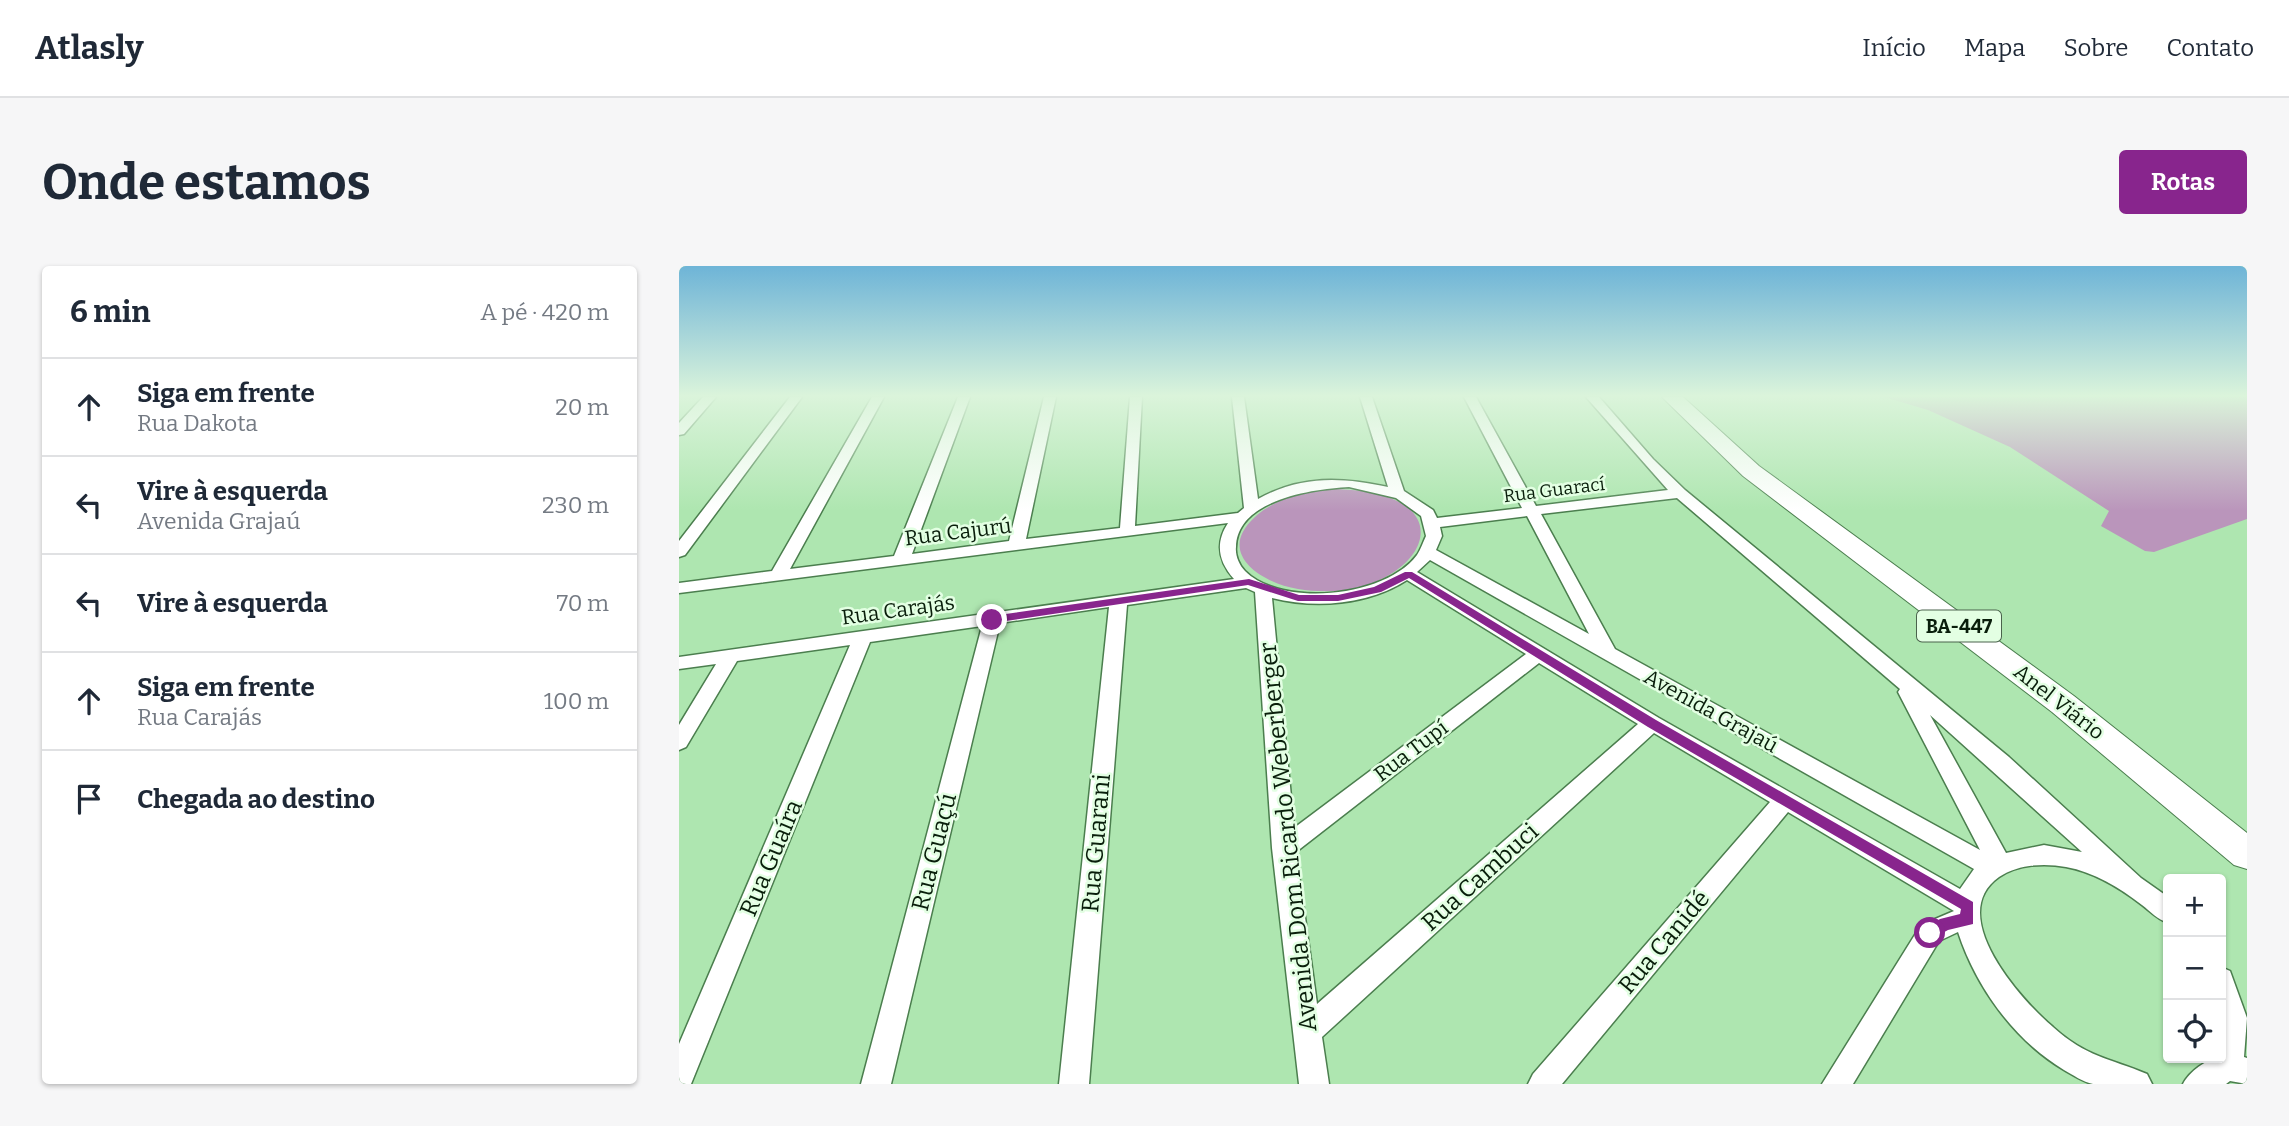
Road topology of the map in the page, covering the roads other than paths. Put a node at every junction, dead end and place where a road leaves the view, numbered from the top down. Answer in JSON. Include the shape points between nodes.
{"nodes":[{"id":1,"x":767,"y":435,"type":"edge"},
{"id":2,"x":857,"y":435,"type":"edge"},
{"id":3,"x":949,"y":435,"type":"edge"},
{"id":4,"x":1041,"y":435,"type":"edge"},
{"id":5,"x":1133,"y":435,"type":"edge"},
{"id":6,"x":1241,"y":435,"type":"edge"},
{"id":7,"x":1378,"y":435,"type":"edge"},
{"id":8,"x":1490,"y":435,"type":"edge"},
{"id":9,"x":1625,"y":435,"type":"edge"},
{"id":10,"x":1713,"y":435,"type":"edge"},
{"id":11,"x":1397,"y":493,"type":"junction"},
{"id":12,"x":1680,"y":493,"type":"junction"},
{"id":13,"x":1246,"y":513,"type":"junction"},
{"id":14,"x":1532,"y":513,"type":"junction"},
{"id":15,"x":1433,"y":523,"type":"junction"},
{"id":16,"x":1127,"y":533,"type":"junction"},
{"id":17,"x":1016,"y":547,"type":"junction"},
{"id":18,"x":679,"y":552,"type":"edge"},
{"id":19,"x":1430,"y":553,"type":"junction"},
{"id":20,"x":901,"y":560,"type":"junction"},
{"id":21,"x":1409,"y":574,"type":"junction"},
{"id":22,"x":778,"y":576,"type":"junction"},
{"id":23,"x":1256,"y":586,"type":"junction"},
{"id":24,"x":679,"y":588,"type":"edge"},
{"id":25,"x":1118,"y":603,"type":"junction"},
{"id":26,"x":992,"y":620,"type":"junction"},
{"id":27,"x":862,"y":638,"type":"junction"},
{"id":28,"x":1608,"y":653,"type":"junction"},
{"id":29,"x":1538,"y":654,"type":"junction"},
{"id":30,"x":730,"y":657,"type":"junction"},
{"id":31,"x":679,"y":663,"type":"edge"},
{"id":32,"x":1903,"y":682,"type":"junction"},
{"id":33,"x":1652,"y":723,"type":"junction"},
{"id":34,"x":679,"y":742,"type":"edge"},
{"id":35,"x":1784,"y":801,"type":"junction"},
{"id":36,"x":1284,"y":848,"type":"junction"},
{"id":37,"x":2247,"y":854,"type":"edge"},
{"id":38,"x":1996,"y":866,"type":"junction"},
{"id":39,"x":2131,"y":882,"type":"junction"},
{"id":40,"x":2163,"y":908,"type":"edge"},
{"id":41,"x":1968,"y":913,"type":"junction"},
{"id":42,"x":2233,"y":998,"type":"edge"},
{"id":43,"x":1308,"y":1031,"type":"junction"},
{"id":44,"x":2239,"y":1070,"type":"edge"},
{"id":45,"x":679,"y":1078,"type":"edge"},
{"id":46,"x":2132,"y":1083,"type":"edge"},
{"id":47,"x":876,"y":1084,"type":"edge"},
{"id":48,"x":1074,"y":1084,"type":"edge"},
{"id":49,"x":1314,"y":1084,"type":"edge"},
{"id":50,"x":1543,"y":1084,"type":"edge"},
{"id":51,"x":1837,"y":1084,"type":"edge"},
{"id":52,"x":2198,"y":1084,"type":"edge"}],
"edges":[{"from":1,"to":18,"type":"street"},
{"from":2,"to":22,"type":"street"},
{"from":3,"to":20,"type":"street"},
{"from":4,"to":17,"type":"street"},
{"from":5,"to":16,"type":"street"},
{"from":6,"to":13,"type":"street"},
{"from":7,"to":11,"type":"street"},
{"from":8,"to":14,"type":"street"},
{"from":9,"to":12,"type":"street"},
{"from":10,"to":37,"type":"main road","name":"Anel Viário","number":"BA-447","via":[[1751,471],[2063,704]]},
{"from":11,"to":13,"type":"street","via":[[1374,486],[1322,484],[1272,497]]},
{"from":11,"to":15,"type":"street","via":[[1419,506]]},
{"from":12,"to":14,"type":"street","name":"Rua Guarací"},
{"from":12,"to":32,"type":"street"},
{"from":13,"to":16,"type":"street","name":"Rua Cajurú"},
{"from":13,"to":23,"type":"street","via":[[1230,533],[1226,549],[1231,565]]},
{"from":14,"to":15,"type":"street","name":"Rua Guarací"},
{"from":14,"to":28,"type":"street"},
{"from":15,"to":19,"type":"street"},
{"from":16,"to":17,"type":"street","name":"Rua Cajurú"},
{"from":17,"to":20,"type":"street","name":"Rua Cajurú"},
{"from":19,"to":21,"type":"street"},
{"from":19,"to":28,"type":"street","name":"Avenida Grajaú"},
{"from":20,"to":22,"type":"street","name":"Rua Cajurú"},
{"from":21,"to":23,"type":"street","via":[[1377,590],[1338,598],[1298,598]]},
{"from":21,"to":29,"type":"street","name":"Avenida Grajaú"},
{"from":22,"to":24,"type":"street","name":"Rua Cajurú"},
{"from":23,"to":25,"type":"street","name":"Rua Carajás"},
{"from":23,"to":36,"type":"street","name":"Avenida Dom Ricardo Weberberger"},
{"from":25,"to":26,"type":"street","name":"Rua Carajás"},
{"from":25,"to":48,"type":"street","name":"Rua Guarani"},
{"from":26,"to":27,"type":"street","name":"Rua Carajás"},
{"from":26,"to":47,"type":"street","name":"Rua Guaçú"},
{"from":27,"to":30,"type":"street","name":"Rua Carajás"},
{"from":27,"to":45,"type":"street","name":"Rua Guaíra"},
{"from":28,"to":38,"type":"street","name":"Avenida Grajaú"},
{"from":29,"to":33,"type":"street","name":"Avenida Grajaú"},
{"from":29,"to":36,"type":"street","name":"Rua Tupí"},
{"from":30,"to":31,"type":"street","name":"Rua Carajás"},
{"from":30,"to":34,"type":"street"},
{"from":32,"to":38,"type":"street"},
{"from":32,"to":39,"type":"street","via":[[2001,763]]},
{"from":33,"to":35,"type":"street","name":"Avenida Grajaú"},
{"from":33,"to":43,"type":"street","name":"Rua Cambuci"},
{"from":35,"to":41,"type":"street","name":"Avenida Grajaú"},
{"from":35,"to":50,"type":"street","name":"Rua Canidé"},
{"from":36,"to":43,"type":"street","name":"Avenida Dom Ricardo Weberberger"},
{"from":38,"to":39,"type":"street","via":[[2026,855],[2063,856]]},
{"from":38,"to":41,"type":"street","via":[[1970,893]]},
{"from":39,"to":40,"type":"street"},
{"from":41,"to":46,"type":"street","via":[[1970,933],[1987,968],[2035,1031],[2071,1058]]},
{"from":41,"to":51,"type":"street","via":[[1930,933]]},
{"from":42,"to":44,"type":"street"},
{"from":43,"to":49,"type":"street","name":"Avenida Dom Ricardo Weberberger"},
{"from":44,"to":52,"type":"street"}]}
